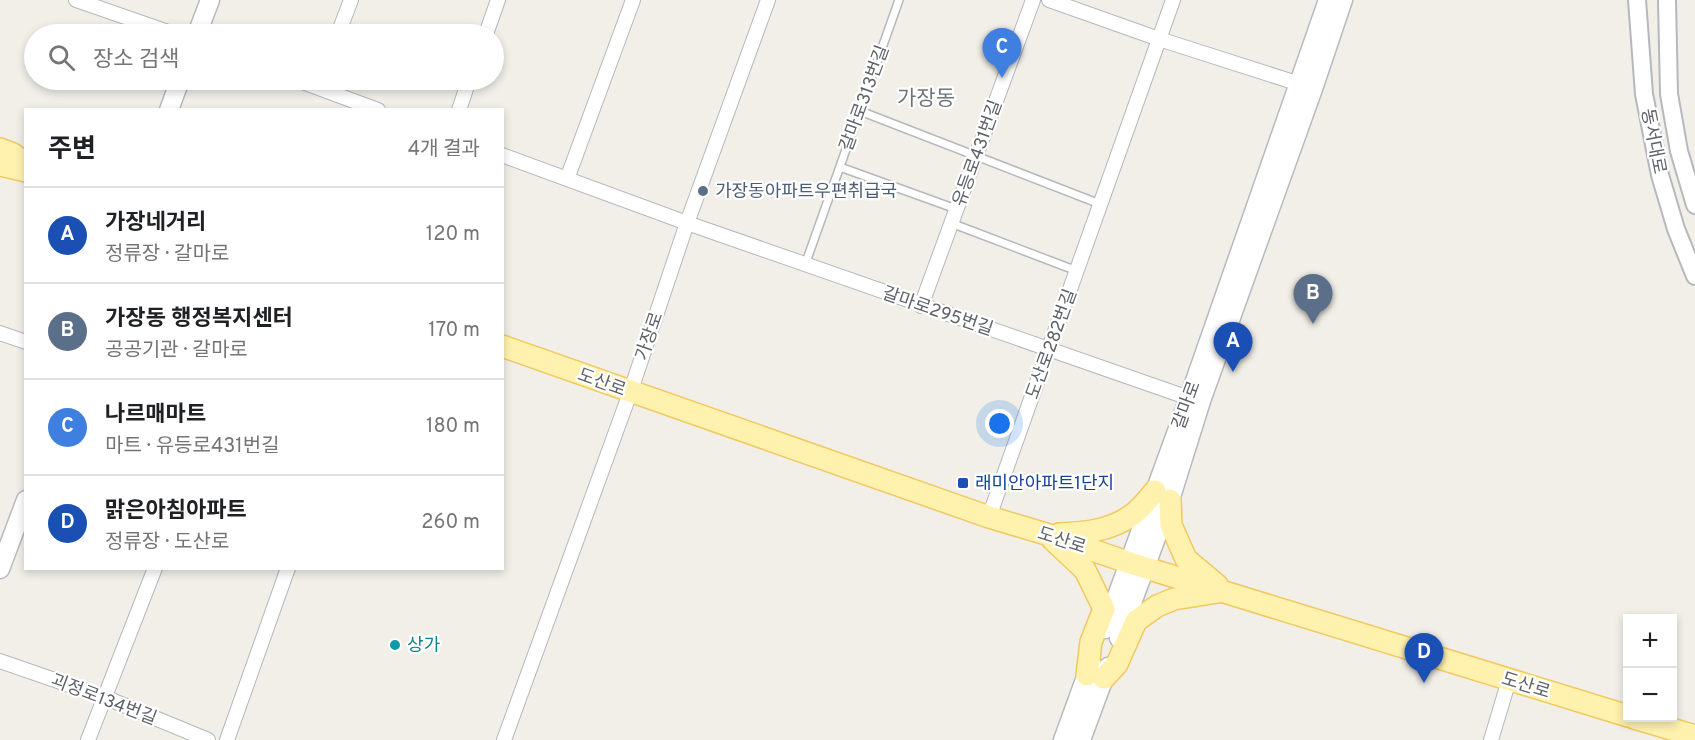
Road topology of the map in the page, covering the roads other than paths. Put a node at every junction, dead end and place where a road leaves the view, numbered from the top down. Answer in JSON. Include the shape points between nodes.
{"nodes":[{"id":1,"x":76,"y":0,"type":"edge"},
{"id":2,"x":210,"y":0,"type":"edge"},
{"id":3,"x":351,"y":0,"type":"edge"},
{"id":4,"x":498,"y":0,"type":"edge"},
{"id":5,"x":633,"y":0,"type":"edge"},
{"id":6,"x":768,"y":0,"type":"edge"},
{"id":7,"x":899,"y":0,"type":"edge"},
{"id":8,"x":1033,"y":0,"type":"edge"},
{"id":9,"x":1049,"y":0,"type":"edge"},
{"id":10,"x":1173,"y":0,"type":"edge"},
{"id":11,"x":1328,"y":0,"type":"edge"},
{"id":12,"x":1343,"y":0,"type":"edge"},
{"id":13,"x":1636,"y":0,"type":"edge"},
{"id":14,"x":1667,"y":0,"type":"edge"},
{"id":15,"x":145,"y":24,"type":"edge"},
{"id":16,"x":201,"y":24,"type":"edge"},
{"id":17,"x":342,"y":24,"type":"edge"},
{"id":18,"x":490,"y":24,"type":"edge"},
{"id":19,"x":1159,"y":39,"type":"junction"},
{"id":20,"x":1306,"y":86,"type":"junction"},
{"id":21,"x":176,"y":90,"type":"edge"},
{"id":22,"x":335,"y":90,"type":"edge"},
{"id":23,"x":466,"y":90,"type":"edge"},
{"id":24,"x":170,"y":108,"type":"edge"},
{"id":25,"x":374,"y":108,"type":"edge"},
{"id":26,"x":460,"y":108,"type":"edge"},
{"id":27,"x":860,"y":111,"type":"junction"},
{"id":28,"x":0,"y":149,"type":"edge"},
{"id":29,"x":504,"y":156,"type":"edge"},
{"id":30,"x":976,"y":156,"type":"junction"},
{"id":31,"x":24,"y":162,"type":"edge"},
{"id":32,"x":0,"y":165,"type":"edge"},
{"id":33,"x":840,"y":166,"type":"junction"},
{"id":34,"x":24,"y":171,"type":"edge"},
{"id":35,"x":567,"y":179,"type":"junction"},
{"id":36,"x":1101,"y":204,"type":"junction"},
{"id":37,"x":1695,"y":205,"type":"edge"},
{"id":38,"x":954,"y":216,"type":"junction"},
{"id":39,"x":687,"y":223,"type":"junction"},
{"id":40,"x":805,"y":265,"type":"junction"},
{"id":41,"x":1077,"y":271,"type":"junction"},
{"id":42,"x":1695,"y":276,"type":"edge"},
{"id":43,"x":921,"y":306,"type":"junction"},
{"id":44,"x":0,"y":333,"type":"edge"},
{"id":45,"x":24,"y":341,"type":"edge"},
{"id":46,"x":504,"y":347,"type":"edge"},
{"id":47,"x":1048,"y":350,"type":"junction"},
{"id":48,"x":630,"y":393,"type":"junction"},
{"id":49,"x":1189,"y":398,"type":"junction"},
{"id":50,"x":1162,"y":495,"type":"junction"},
{"id":51,"x":24,"y":505,"type":"edge"},
{"id":52,"x":989,"y":518,"type":"junction"},
{"id":53,"x":1046,"y":534,"type":"junction"},
{"id":54,"x":1138,"y":566,"type":"junction"},
{"id":55,"x":0,"y":568,"type":"edge"},
{"id":56,"x":154,"y":570,"type":"edge"},
{"id":57,"x":287,"y":570,"type":"edge"},
{"id":58,"x":1224,"y":591,"type":"junction"},
{"id":59,"x":0,"y":661,"type":"edge"},
{"id":60,"x":1095,"y":676,"type":"junction"},
{"id":61,"x":1509,"y":680,"type":"junction"},
{"id":62,"x":104,"y":697,"type":"junction"},
{"id":63,"x":1623,"y":714,"type":"edge"},
{"id":64,"x":1650,"y":722,"type":"edge"},
{"id":65,"x":1695,"y":736,"type":"edge"},
{"id":66,"x":88,"y":740,"type":"edge"},
{"id":67,"x":208,"y":740,"type":"edge"},
{"id":68,"x":227,"y":740,"type":"edge"},
{"id":69,"x":504,"y":740,"type":"edge"},
{"id":70,"x":1063,"y":740,"type":"edge"},
{"id":71,"x":1081,"y":740,"type":"edge"},
{"id":72,"x":1491,"y":740,"type":"edge"}],
"edges":[{"from":1,"to":15,"type":"street"},
{"from":2,"to":16,"type":"main road"},
{"from":3,"to":17,"type":"street"},
{"from":4,"to":18,"type":"street"},
{"from":5,"to":35,"type":"street"},
{"from":6,"to":39,"type":"street","name":"가장로"},
{"from":7,"to":27,"type":"lane","name":"갈마로313번길"},
{"from":8,"to":30,"type":"street","name":"유등로431번길"},
{"from":9,"to":19,"type":"street"},
{"from":10,"to":19,"type":"street","name":"도산로282번길"},
{"from":11,"to":20,"type":"main road","name":"갈마로"},
{"from":12,"to":20,"type":"main road","name":"갈마로"},
{"from":13,"to":42,"type":"street","name":"동서대로","via":[[1644,94],[1660,175]]},
{"from":14,"to":37,"type":"street","name":"동서대로","via":[[1669,94],[1679,151]]},
{"from":19,"to":20,"type":"street"},
{"from":19,"to":36,"type":"street","name":"도산로282번길"},
{"from":20,"to":49,"type":"main road","name":"갈마로"},
{"from":20,"to":50,"type":"main road","name":"갈마로","via":[[1204,391]]},
{"from":21,"to":24,"type":"main road"},
{"from":22,"to":25,"type":"street"},
{"from":23,"to":26,"type":"street"},
{"from":27,"to":30,"type":"lane"},
{"from":27,"to":33,"type":"lane","name":"갈마로313번길"},
{"from":28,"to":31,"type":"main road"},
{"from":29,"to":35,"type":"street","name":"갈마로295번길"},
{"from":30,"to":36,"type":"lane"},
{"from":30,"to":38,"type":"street","name":"유등로431번길"},
{"from":32,"to":34,"type":"main road"},
{"from":33,"to":38,"type":"lane"},
{"from":33,"to":40,"type":"lane","name":"갈마로313번길"},
{"from":35,"to":39,"type":"street","name":"갈마로295번길"},
{"from":36,"to":41,"type":"street","name":"도산로282번길"},
{"from":38,"to":41,"type":"lane"},
{"from":38,"to":43,"type":"street","name":"유등로431번길"},
{"from":39,"to":40,"type":"street","name":"갈마로295번길"},
{"from":39,"to":48,"type":"street","name":"가장로"},
{"from":40,"to":43,"type":"street","name":"갈마로295번길"},
{"from":41,"to":47,"type":"street","name":"도산로282번길"},
{"from":43,"to":47,"type":"street","name":"갈마로295번길"},
{"from":44,"to":45,"type":"street"},
{"from":46,"to":48,"type":"main road","name":"도산로"},
{"from":47,"to":49,"type":"street","name":"갈마로295번길"},
{"from":47,"to":52,"type":"street","name":"도산로282번길"},
{"from":48,"to":52,"type":"main road","name":"도산로"},
{"from":48,"to":69,"type":"street","name":"가장로"},
{"from":49,"to":50,"type":"main road","name":"갈마로"},
{"from":50,"to":53,"type":"main road","via":[[1110,528]]},
{"from":50,"to":54,"type":"main road","name":"갈마로"},
{"from":50,"to":58,"type":"main road","via":[[1186,559]]},
{"from":51,"to":55,"type":"main road"},
{"from":52,"to":53,"type":"main road","name":"도산로"},
{"from":53,"to":54,"type":"main road","name":"도산로"},
{"from":53,"to":60,"type":"main road","via":[[1085,570],[1104,609],[1091,642]]},
{"from":54,"to":58,"type":"main road","name":"도산로"},
{"from":54,"to":60,"type":"main road","name":"갈마로"},
{"from":56,"to":62,"type":"street"},
{"from":57,"to":68,"type":"street"},
{"from":58,"to":60,"type":"main road","via":[[1174,599],[1157,606],[1136,621],[1117,664]]},
{"from":58,"to":61,"type":"main road","name":"도산로"},
{"from":59,"to":62,"type":"street","name":"괴정로134번길"},
{"from":60,"to":70,"type":"main road","name":"갈마로"},
{"from":60,"to":71,"type":"main road","name":"갈마로"},
{"from":61,"to":63,"type":"main road","name":"도산로"},
{"from":61,"to":72,"type":"street"},
{"from":62,"to":66,"type":"street"},
{"from":62,"to":67,"type":"street","name":"괴정로134번길"},
{"from":64,"to":65,"type":"main road"}]}
